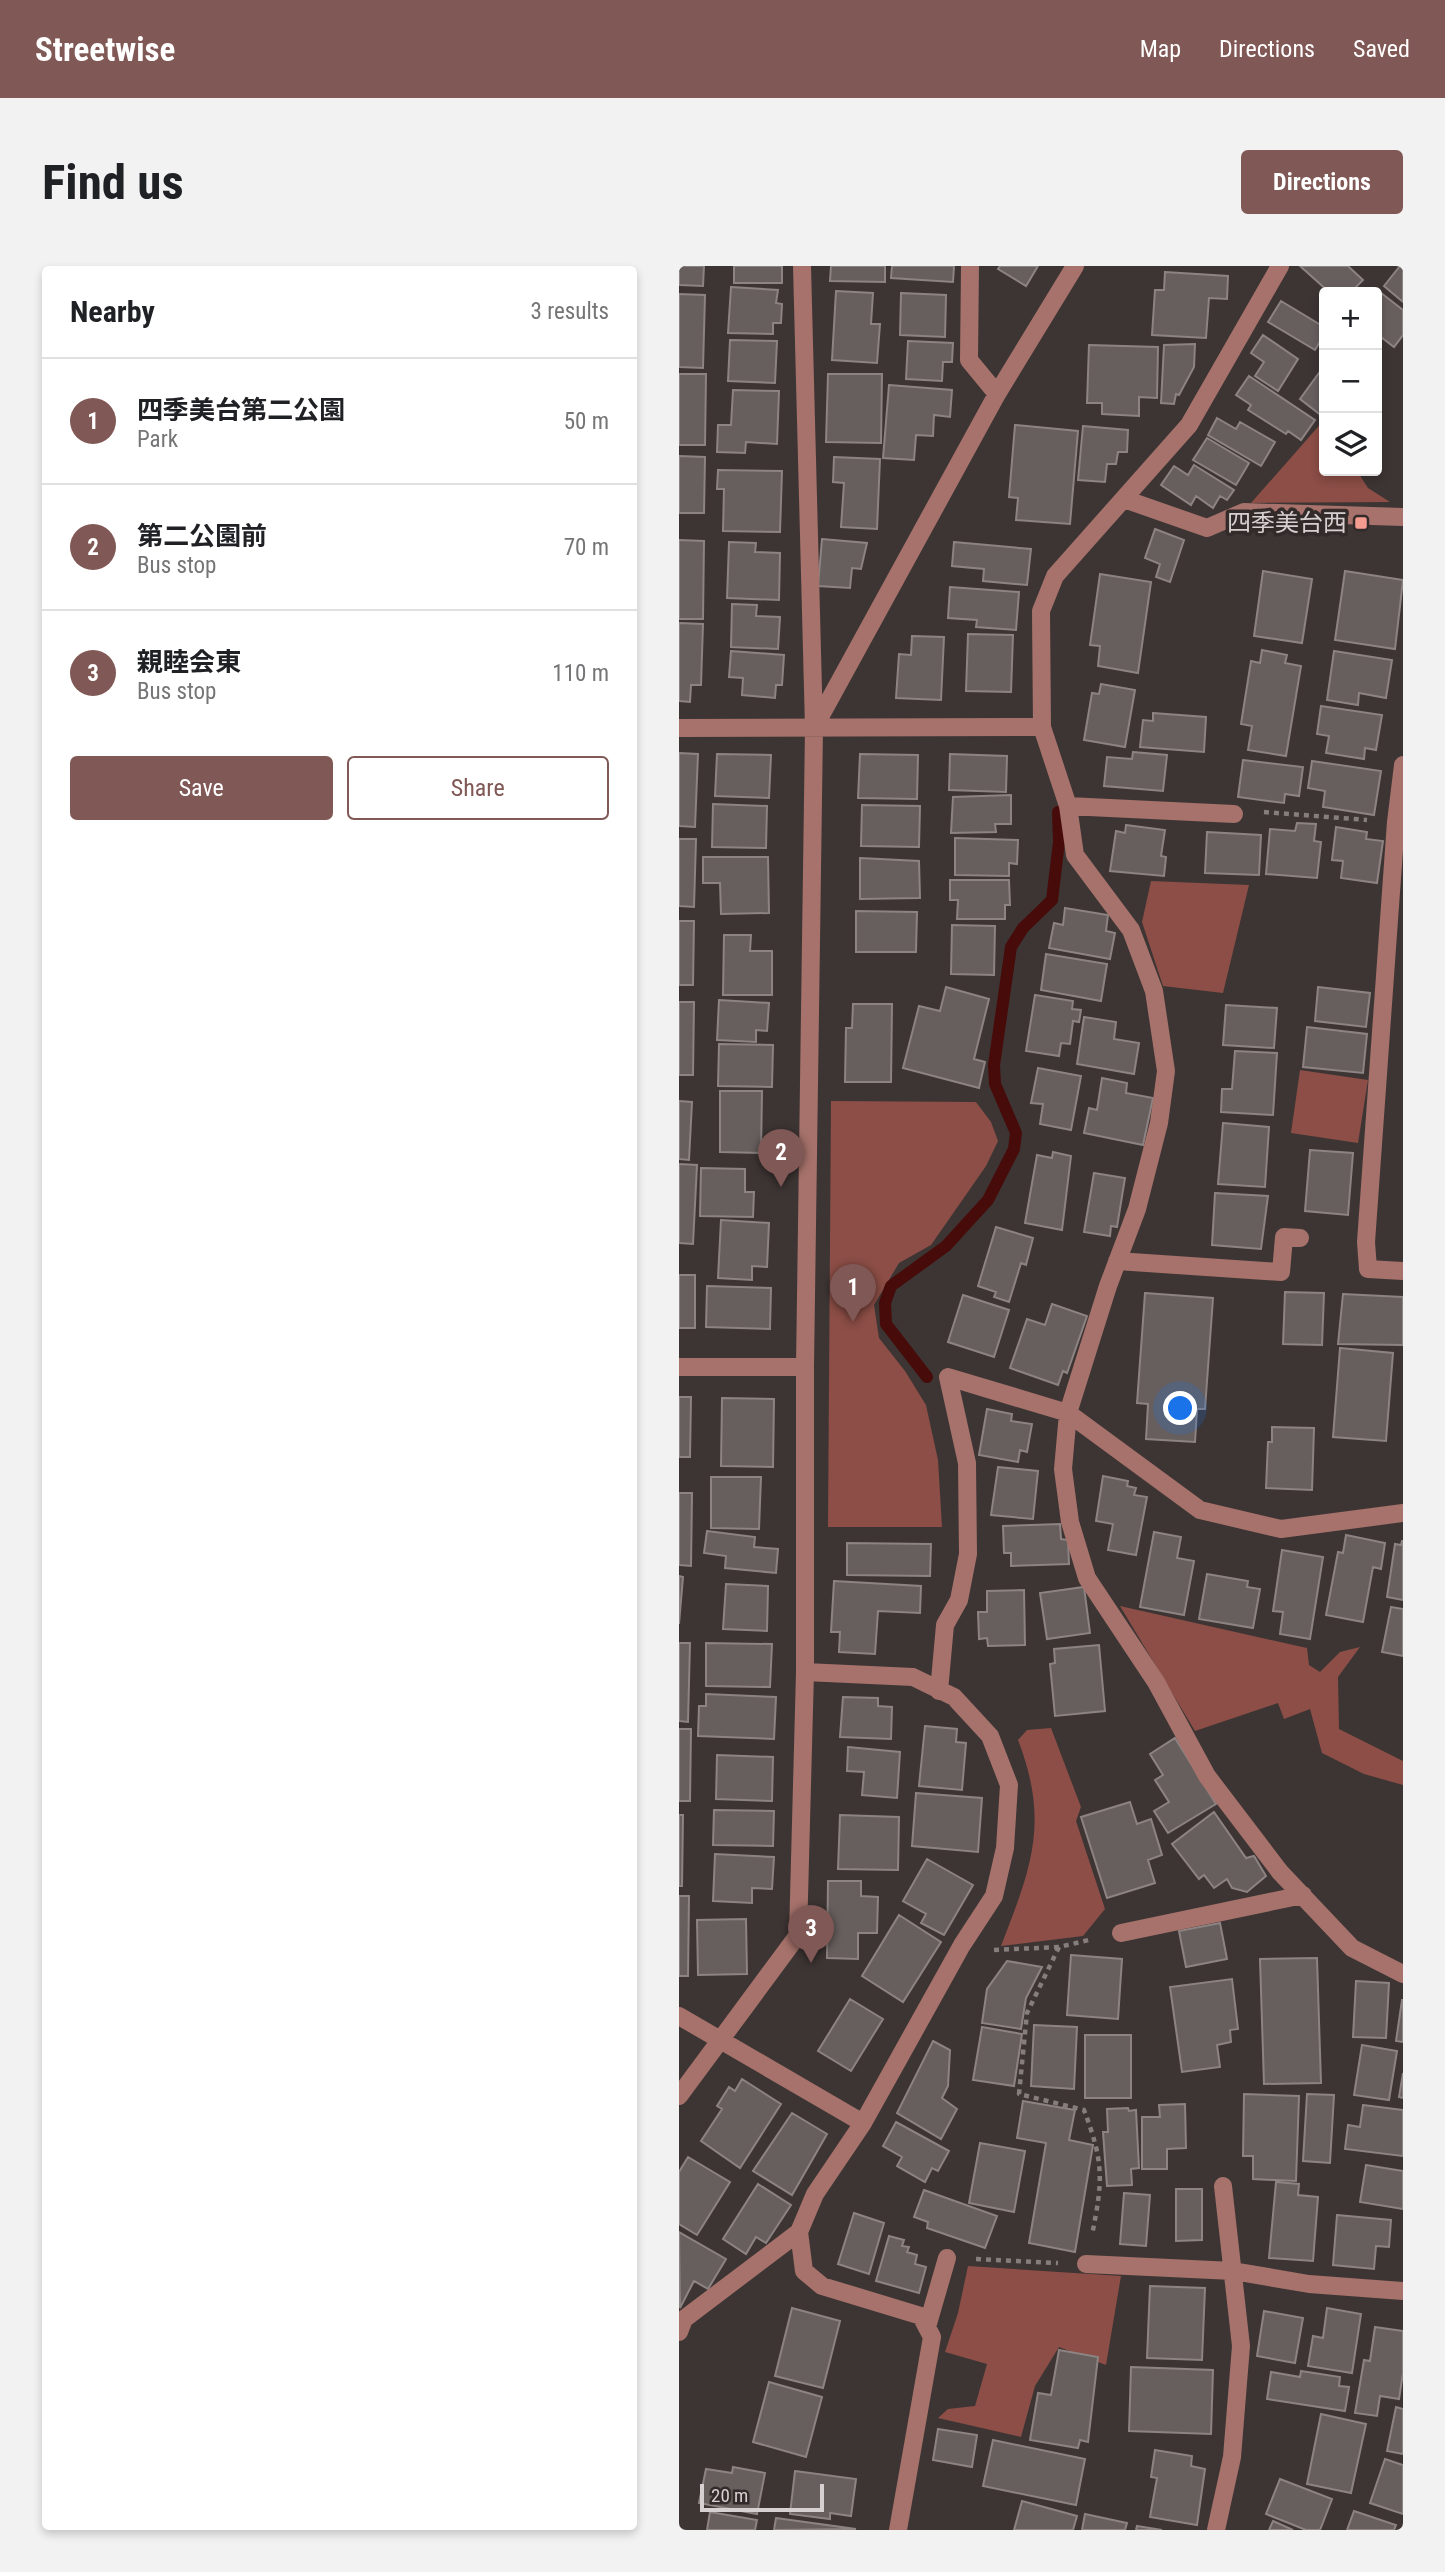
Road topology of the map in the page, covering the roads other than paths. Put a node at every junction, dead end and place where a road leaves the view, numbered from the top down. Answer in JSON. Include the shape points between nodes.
{"nodes":[{"id":1,"x":802,"y":266,"type":"edge"},
{"id":2,"x":970,"y":266,"type":"edge"},
{"id":3,"x":1075,"y":266,"type":"edge"},
{"id":4,"x":1280,"y":266,"type":"edge"},
{"id":5,"x":997,"y":394,"type":"junction"},
{"id":6,"x":1124,"y":499,"type":"junction"},
{"id":7,"x":1403,"y":517,"type":"edge"},
{"id":8,"x":679,"y":727,"type":"edge"},
{"id":9,"x":1042,"y":727,"type":"junction"},
{"id":10,"x":814,"y":728,"type":"junction"},
{"id":11,"x":1403,"y":765,"type":"edge"},
{"id":12,"x":1068,"y":806,"type":"junction"},
{"id":13,"x":1234,"y":814,"type":"road end"},
{"id":14,"x":1300,"y":1238,"type":"dead end"},
{"id":15,"x":1117,"y":1261,"type":"junction"},
{"id":16,"x":1403,"y":1271,"type":"edge"},
{"id":17,"x":679,"y":1367,"type":"edge"},
{"id":18,"x":805,"y":1367,"type":"junction"},
{"id":19,"x":1068,"y":1413,"type":"junction"},
{"id":20,"x":1403,"y":1513,"type":"edge"},
{"id":21,"x":805,"y":1672,"type":"junction"},
{"id":22,"x":939,"y":1691,"type":"junction"},
{"id":23,"x":1303,"y":1895,"type":"junction"},
{"id":24,"x":1121,"y":1933,"type":"road end"},
{"id":25,"x":1403,"y":1974,"type":"edge"},
{"id":26,"x":679,"y":2017,"type":"edge"},
{"id":27,"x":720,"y":2042,"type":"junction"},
{"id":28,"x":679,"y":2096,"type":"edge"},
{"id":29,"x":863,"y":2123,"type":"junction"},
{"id":30,"x":1223,"y":2186,"type":"dead end"},
{"id":31,"x":799,"y":2232,"type":"junction"},
{"id":32,"x":947,"y":2258,"type":"road end"},
{"id":33,"x":1086,"y":2264,"type":"road end"},
{"id":34,"x":1233,"y":2271,"type":"junction"},
{"id":35,"x":1403,"y":2291,"type":"edge"},
{"id":36,"x":927,"y":2327,"type":"junction"},
{"id":37,"x":679,"y":2332,"type":"edge"},
{"id":38,"x":898,"y":2530,"type":"edge"},
{"id":39,"x":1216,"y":2530,"type":"edge"}],
"edges":[{"from":1,"to":10,"type":"street"},
{"from":2,"to":5,"type":"street","via":[[969,360]]},
{"from":3,"to":5,"type":"street"},
{"from":4,"to":6,"type":"street","via":[[1189,425]]},
{"from":5,"to":10,"type":"street"},
{"from":6,"to":7,"type":"street","via":[[1207,528],[1244,512]]},
{"from":6,"to":9,"type":"street","via":[[1055,576],[1041,611]]},
{"from":8,"to":10,"type":"street"},
{"from":9,"to":10,"type":"street"},
{"from":9,"to":12,"type":"street"},
{"from":10,"to":18,"type":"street"},
{"from":11,"to":16,"type":"street","via":[[1361,1242],[1368,1269]]},
{"from":12,"to":13,"type":"street"},
{"from":12,"to":15,"type":"street","via":[[1075,855],[1131,930],[1154,991],[1166,1071],[1150,1160]]},
{"from":14,"to":15,"type":"street","via":[[1285,1237],[1281,1272]]},
{"from":15,"to":19,"type":"street"},
{"from":17,"to":18,"type":"street"},
{"from":18,"to":21,"type":"street"},
{"from":19,"to":20,"type":"street","via":[[1200,1510],[1281,1529]]},
{"from":19,"to":22,"type":"street","via":[[948,1377],[967,1462],[968,1554],[959,1600],[945,1625]]},
{"from":19,"to":23,"type":"street","via":[[1063,1469],[1070,1522],[1087,1578],[1156,1682],[1207,1776]]},
{"from":21,"to":22,"type":"street","via":[[913,1677]]},
{"from":21,"to":27,"type":"street","via":[[798,1935]]},
{"from":22,"to":29,"type":"street","via":[[954,1697],[990,1736],[1009,1786],[1005,1849],[994,1896]]},
{"from":23,"to":24,"type":"street"},
{"from":23,"to":25,"type":"street","via":[[1352,1948]]},
{"from":26,"to":27,"type":"street"},
{"from":27,"to":28,"type":"street"},
{"from":27,"to":29,"type":"street"},
{"from":29,"to":31,"type":"street","via":[[815,2194]]},
{"from":30,"to":34,"type":"street"},
{"from":31,"to":36,"type":"street","via":[[804,2271],[822,2286],[921,2316]]},
{"from":31,"to":37,"type":"street","via":[[684,2319]]},
{"from":32,"to":36,"type":"street"},
{"from":33,"to":34,"type":"street"},
{"from":34,"to":35,"type":"street","via":[[1309,2284]]},
{"from":34,"to":39,"type":"street","via":[[1241,2346],[1232,2457]]},
{"from":36,"to":38,"type":"street","via":[[932,2337]]}]}
